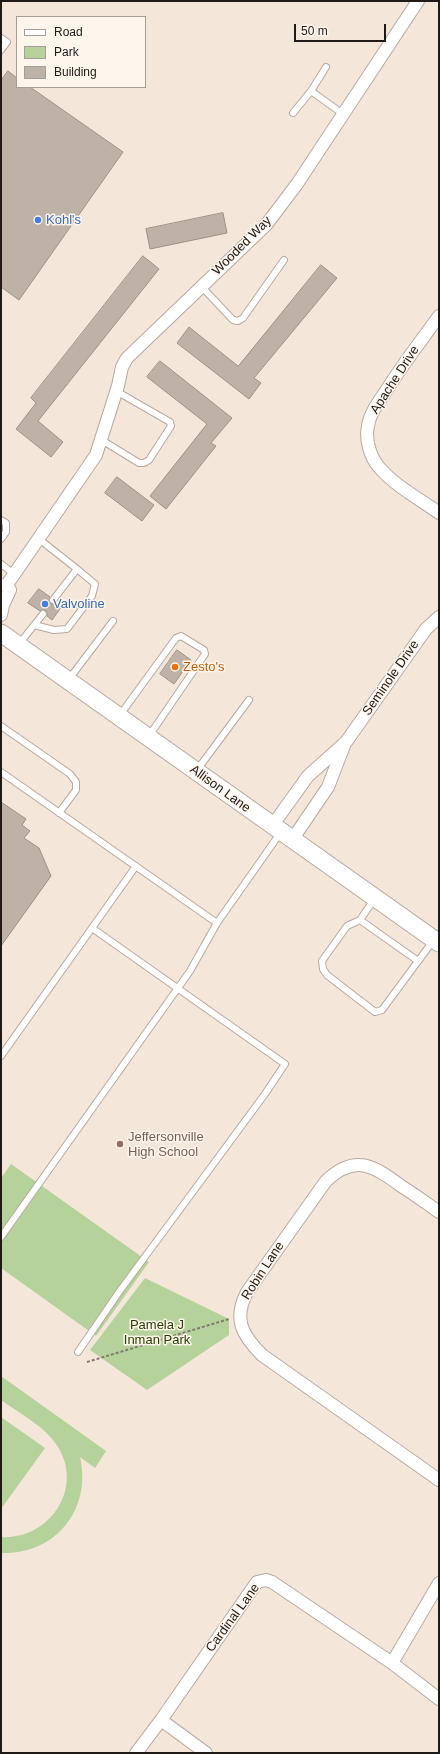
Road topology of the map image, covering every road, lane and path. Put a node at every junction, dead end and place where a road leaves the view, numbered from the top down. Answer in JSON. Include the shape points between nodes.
{"nodes":[{"id":1,"x":418,"y":1,"type":"edge"},
{"id":2,"x":1,"y":38,"type":"edge"},
{"id":3,"x":1,"y":50,"type":"edge"},
{"id":4,"x":326,"y":67,"type":"dead end"},
{"id":5,"x":311,"y":91,"type":"junction"},
{"id":6,"x":293,"y":113,"type":"dead end"},
{"id":7,"x":343,"y":114,"type":"junction"},
{"id":8,"x":284,"y":260,"type":"dead end"},
{"id":9,"x":202,"y":287,"type":"junction"},
{"id":10,"x":439,"y":316,"type":"edge"},
{"id":11,"x":116,"y":391,"type":"junction"},
{"id":12,"x":98,"y":443,"type":"junction"},
{"id":13,"x":439,"y":513,"type":"edge"},
{"id":14,"x":1,"y":520,"type":"edge"},
{"id":15,"x":1,"y":539,"type":"edge"},
{"id":16,"x":39,"y":539,"type":"junction"},
{"id":17,"x":1,"y":564,"type":"edge"},
{"id":18,"x":77,"y":569,"type":"junction"},
{"id":19,"x":14,"y":574,"type":"junction"},
{"id":20,"x":3,"y":585,"type":"edge"},
{"id":21,"x":53,"y":600,"type":"dead end"},
{"id":22,"x":43,"y":614,"type":"dead end"},
{"id":23,"x":1,"y":615,"type":"edge"},
{"id":24,"x":439,"y":617,"type":"edge"},
{"id":25,"x":113,"y":621,"type":"dead end"},
{"id":26,"x":34,"y":625,"type":"junction"},
{"id":27,"x":1,"y":633,"type":"edge"},
{"id":28,"x":18,"y":645,"type":"junction"},
{"id":29,"x":68,"y":681,"type":"junction"},
{"id":30,"x":249,"y":700,"type":"dead end"},
{"id":31,"x":119,"y":717,"type":"junction"},
{"id":32,"x":1,"y":726,"type":"edge"},
{"id":33,"x":148,"y":737,"type":"junction"},
{"id":34,"x":346,"y":742,"type":"junction"},
{"id":35,"x":196,"y":771,"type":"junction"},
{"id":36,"x":1,"y":772,"type":"edge"},
{"id":37,"x":59,"y":813,"type":"junction"},
{"id":38,"x":281,"y":833,"type":"junction"},
{"id":39,"x":136,"y":866,"type":"junction"},
{"id":40,"x":375,"y":898,"type":"junction"},
{"id":41,"x":360,"y":920,"type":"junction"},
{"id":42,"x":218,"y":923,"type":"junction"},
{"id":43,"x":92,"y":928,"type":"junction"},
{"id":44,"x":436,"y":941,"type":"edge"},
{"id":45,"x":418,"y":961,"type":"junction"},
{"id":46,"x":178,"y":988,"type":"junction"},
{"id":47,"x":1,"y":1056,"type":"edge"},
{"id":48,"x":439,"y":1212,"type":"edge"},
{"id":49,"x":1,"y":1238,"type":"edge"},
{"id":50,"x":229,"y":1319,"type":"dead end"},
{"id":51,"x":78,"y":1352,"type":"dead end"},
{"id":52,"x":86,"y":1362,"type":"dead end"},
{"id":53,"x":439,"y":1480,"type":"edge"},
{"id":54,"x":439,"y":1583,"type":"edge"},
{"id":55,"x":392,"y":1664,"type":"junction"},
{"id":56,"x":439,"y":1699,"type":"edge"},
{"id":57,"x":161,"y":1720,"type":"junction"},
{"id":58,"x":136,"y":1753,"type":"edge"},
{"id":59,"x":206,"y":1753,"type":"edge"}],
"edges":[{"from":1,"to":7,"type":"street","name":"Wooded Way"},
{"from":2,"to":3,"type":"lane","via":[[7,42]]},
{"from":4,"to":5,"type":"lane"},
{"from":5,"to":6,"type":"lane"},
{"from":5,"to":7,"type":"lane"},
{"from":7,"to":9,"type":"street","name":"Wooded Way","via":[[297,184],[266,225]]},
{"from":8,"to":9,"type":"lane","via":[[243,318],[238,321],[233,320]]},
{"from":9,"to":11,"type":"street","name":"Wooded Way","via":[[127,358]]},
{"from":10,"to":13,"type":"street","name":"Apache Drive","via":[[373,410],[368,426],[368,441],[379,466],[401,486]]},
{"from":11,"to":12,"type":"street","name":"Wooded Way"},
{"from":11,"to":12,"type":"lane","via":[[170,422],[172,426],[149,460],[144,463]]},
{"from":12,"to":16,"type":"street","name":"Wooded Way","via":[[96,455]]},
{"from":14,"to":15,"type":"lane","via":[[6,523],[6,532]]},
{"from":16,"to":18,"type":"lane"},
{"from":16,"to":19,"type":"street","name":"Wooded Way"},
{"from":17,"to":19,"type":"lane"},
{"from":18,"to":21,"type":"lane"},
{"from":18,"to":26,"type":"lane","via":[[95,584],[92,596],[67,629],[54,630]]},
{"from":19,"to":20,"type":"street","name":"Wooded Way"},
{"from":20,"to":23,"type":"street","via":[[10,590]]},
{"from":22,"to":26,"type":"lane"},
{"from":24,"to":34,"type":"street","name":"Seminole Drive","via":[[426,629]]},
{"from":25,"to":29,"type":"lane"},
{"from":26,"to":28,"type":"lane"},
{"from":27,"to":28,"type":"main road","name":"Allison Lane"},
{"from":28,"to":29,"type":"main road","name":"Allison Lane"},
{"from":29,"to":31,"type":"main road","name":"Allison Lane"},
{"from":30,"to":35,"type":"lane"},
{"from":31,"to":33,"type":"main road","name":"Allison Lane"},
{"from":31,"to":33,"type":"lane","via":[[176,638],[181,636],[204,650],[205,654]]},
{"from":32,"to":37,"type":"lane","via":[[70,774],[76,782],[76,790]]},
{"from":33,"to":35,"type":"main road","name":"Allison Lane"},
{"from":34,"to":38,"type":"street","name":"Seminole Drive","via":[[308,776]]},
{"from":34,"to":38,"type":"street","name":"Seminole Drive","via":[[328,787]]},
{"from":35,"to":38,"type":"main road","name":"Allison Lane"},
{"from":36,"to":37,"type":"lane"},
{"from":37,"to":39,"type":"lane"},
{"from":38,"to":40,"type":"main road","name":"Allison Lane"},
{"from":38,"to":42,"type":"lane"},
{"from":39,"to":42,"type":"lane"},
{"from":39,"to":43,"type":"lane"},
{"from":40,"to":41,"type":"lane"},
{"from":40,"to":44,"type":"main road","name":"Allison Lane"},
{"from":41,"to":45,"type":"lane"},
{"from":41,"to":45,"type":"lane","via":[[347,926],[322,962],[323,969],[327,975],[375,1012],[382,1010]]},
{"from":42,"to":46,"type":"lane"},
{"from":43,"to":46,"type":"lane"},
{"from":43,"to":47,"type":"lane"},
{"from":44,"to":45,"type":"lane"},
{"from":46,"to":49,"type":"lane"},
{"from":46,"to":51,"type":"lane","via":[[285,1064]]},
{"from":48,"to":53,"type":"street","name":"Robin Lane","via":[[378,1169],[363,1165],[343,1168],[326,1181],[247,1292],[240,1310],[244,1333],[262,1355]]},
{"from":50,"to":52,"type":"path"},
{"from":54,"to":55,"type":"street"},
{"from":55,"to":56,"type":"street","name":"Cardinal Lane"},
{"from":55,"to":57,"type":"street","name":"Cardinal Lane","via":[[272,1582],[261,1580],[257,1582]]},
{"from":57,"to":58,"type":"street","name":"Cardinal Lane"},
{"from":57,"to":59,"type":"street"}]}
